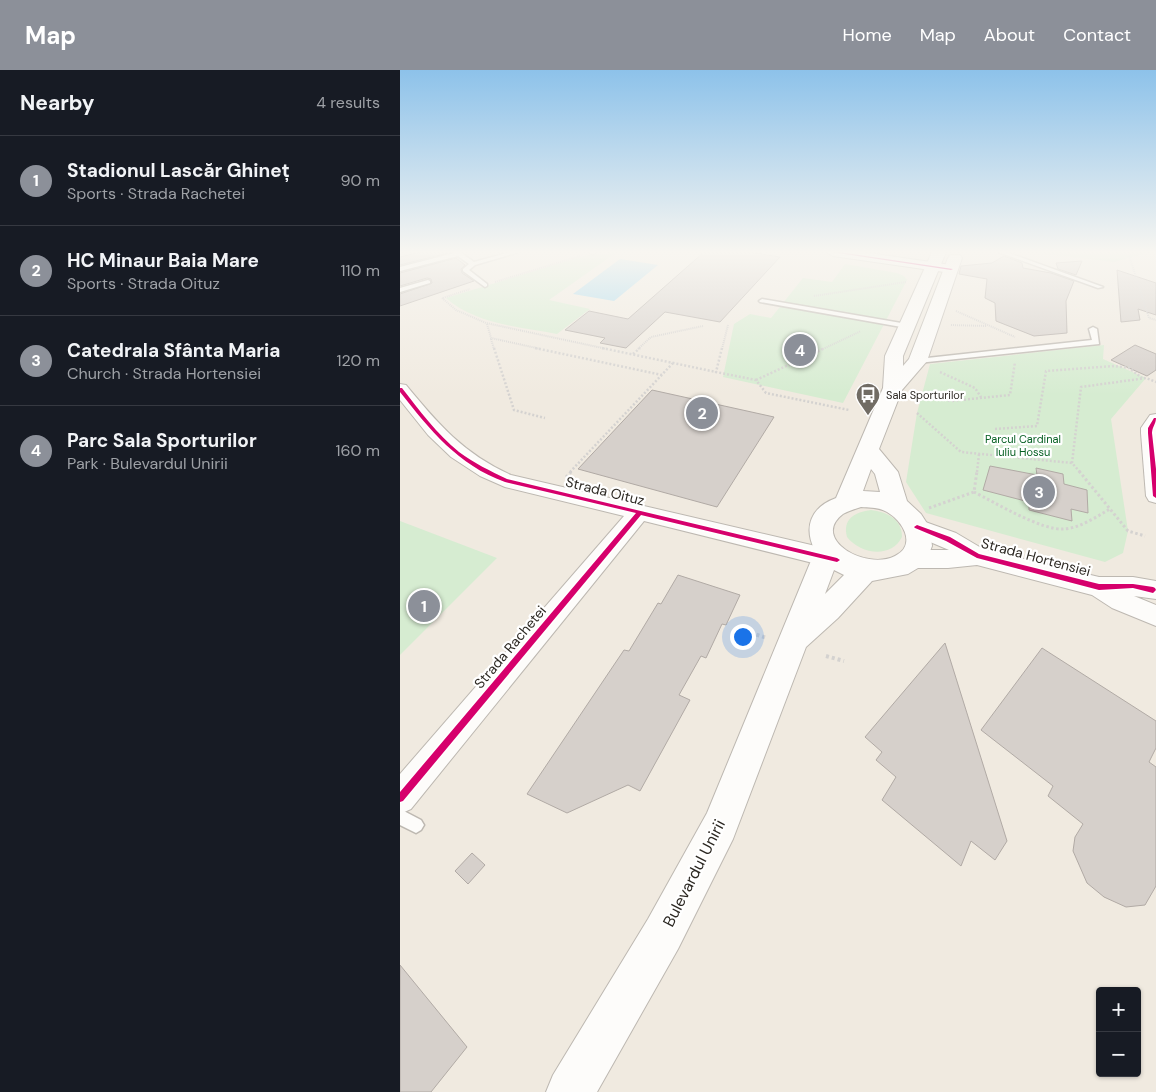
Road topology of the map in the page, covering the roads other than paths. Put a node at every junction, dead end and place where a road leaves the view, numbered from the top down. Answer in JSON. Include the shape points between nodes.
{"nodes":[{"id":1,"x":918,"y":300,"type":"edge"},
{"id":2,"x":939,"y":300,"type":"edge"},
{"id":3,"x":766,"y":302,"type":"road end"},
{"id":4,"x":907,"y":326,"type":"junction"},
{"id":5,"x":1093,"y":329,"type":"dead end"},
{"id":6,"x":918,"y":361,"type":"junction"},
{"id":7,"x":893,"y":388,"type":"junction"},
{"id":8,"x":400,"y":389,"type":"edge"},
{"id":9,"x":1156,"y":419,"type":"edge"},
{"id":10,"x":868,"y":450,"type":"junction"},
{"id":11,"x":1156,"y":496,"type":"edge"},
{"id":12,"x":847,"y":501,"type":"junction"},
{"id":13,"x":896,"y":506,"type":"junction"},
{"id":14,"x":640,"y":512,"type":"junction"},
{"id":15,"x":920,"y":519,"type":"junction"},
{"id":16,"x":828,"y":550,"type":"junction"},
{"id":17,"x":977,"y":556,"type":"junction"},
{"id":18,"x":911,"y":559,"type":"junction"},
{"id":19,"x":865,"y":571,"type":"junction"},
{"id":20,"x":1099,"y":587,"type":"junction"},
{"id":21,"x":1155,"y":590,"type":"edge"},
{"id":22,"x":1156,"y":615,"type":"edge"},
{"id":23,"x":780,"y":640,"type":"junction"},
{"id":24,"x":400,"y":798,"type":"edge"},
{"id":25,"x":400,"y":817,"type":"edge"},
{"id":26,"x":416,"y":826,"type":"dead end"},
{"id":27,"x":570,"y":1092,"type":"edge"}],
"edges":[{"from":1,"to":4,"type":"main road"},
{"from":2,"to":6,"type":"main road"},
{"from":3,"to":4,"type":"lane"},
{"from":4,"to":7,"type":"main road","via":[[894,356]]},
{"from":5,"to":6,"type":"lane","via":[[1096,342]]},
{"from":6,"to":7,"type":"main road"},
{"from":7,"to":10,"type":"main road"},
{"from":8,"to":14,"type":"street","name":"Strada Oituz","via":[[434,431],[462,458],[481,470],[505,480]]},
{"from":9,"to":11,"type":"street","via":[[1150,428]]},
{"from":10,"to":12,"type":"main road"},
{"from":10,"to":13,"type":"main road","via":[[886,472]]},
{"from":12,"to":13,"type":"main road","via":[[871,499]]},
{"from":12,"to":16,"type":"main road","via":[[836,506],[821,523]]},
{"from":13,"to":15,"type":"main road","via":[[912,519]]},
{"from":14,"to":16,"type":"street","name":"Strada Oituz","via":[[769,543]]},
{"from":14,"to":24,"type":"street","name":"Strada Rachetei"},
{"from":15,"to":17,"type":"street","name":"Strada Hortensiei"},
{"from":15,"to":18,"type":"main road","via":[[919,547]]},
{"from":16,"to":19,"type":"main road","via":[[853,568]]},
{"from":16,"to":23,"type":"main road","name":"Bulevardul Unirii"},
{"from":17,"to":18,"type":"street","name":"Strada Hortensiei","via":[[948,560]]},
{"from":17,"to":20,"type":"street","name":"Strada Hortensiei"},
{"from":18,"to":19,"type":"main road","via":[[891,570]]},
{"from":19,"to":23,"type":"main road","name":"Bulevardul Unirii","via":[[828,610]]},
{"from":20,"to":21,"type":"street","name":"Strada Hortensiei","via":[[1128,586]]},
{"from":20,"to":22,"type":"street","name":"Strada Hortensiei","via":[[1120,601]]},
{"from":21,"to":22,"type":"street","via":[[1149,601]]},
{"from":23,"to":27,"type":"main road","name":"Bulevardul Unirii","via":[[720,826],[663,934]]},
{"from":25,"to":26,"type":"lane"}]}
